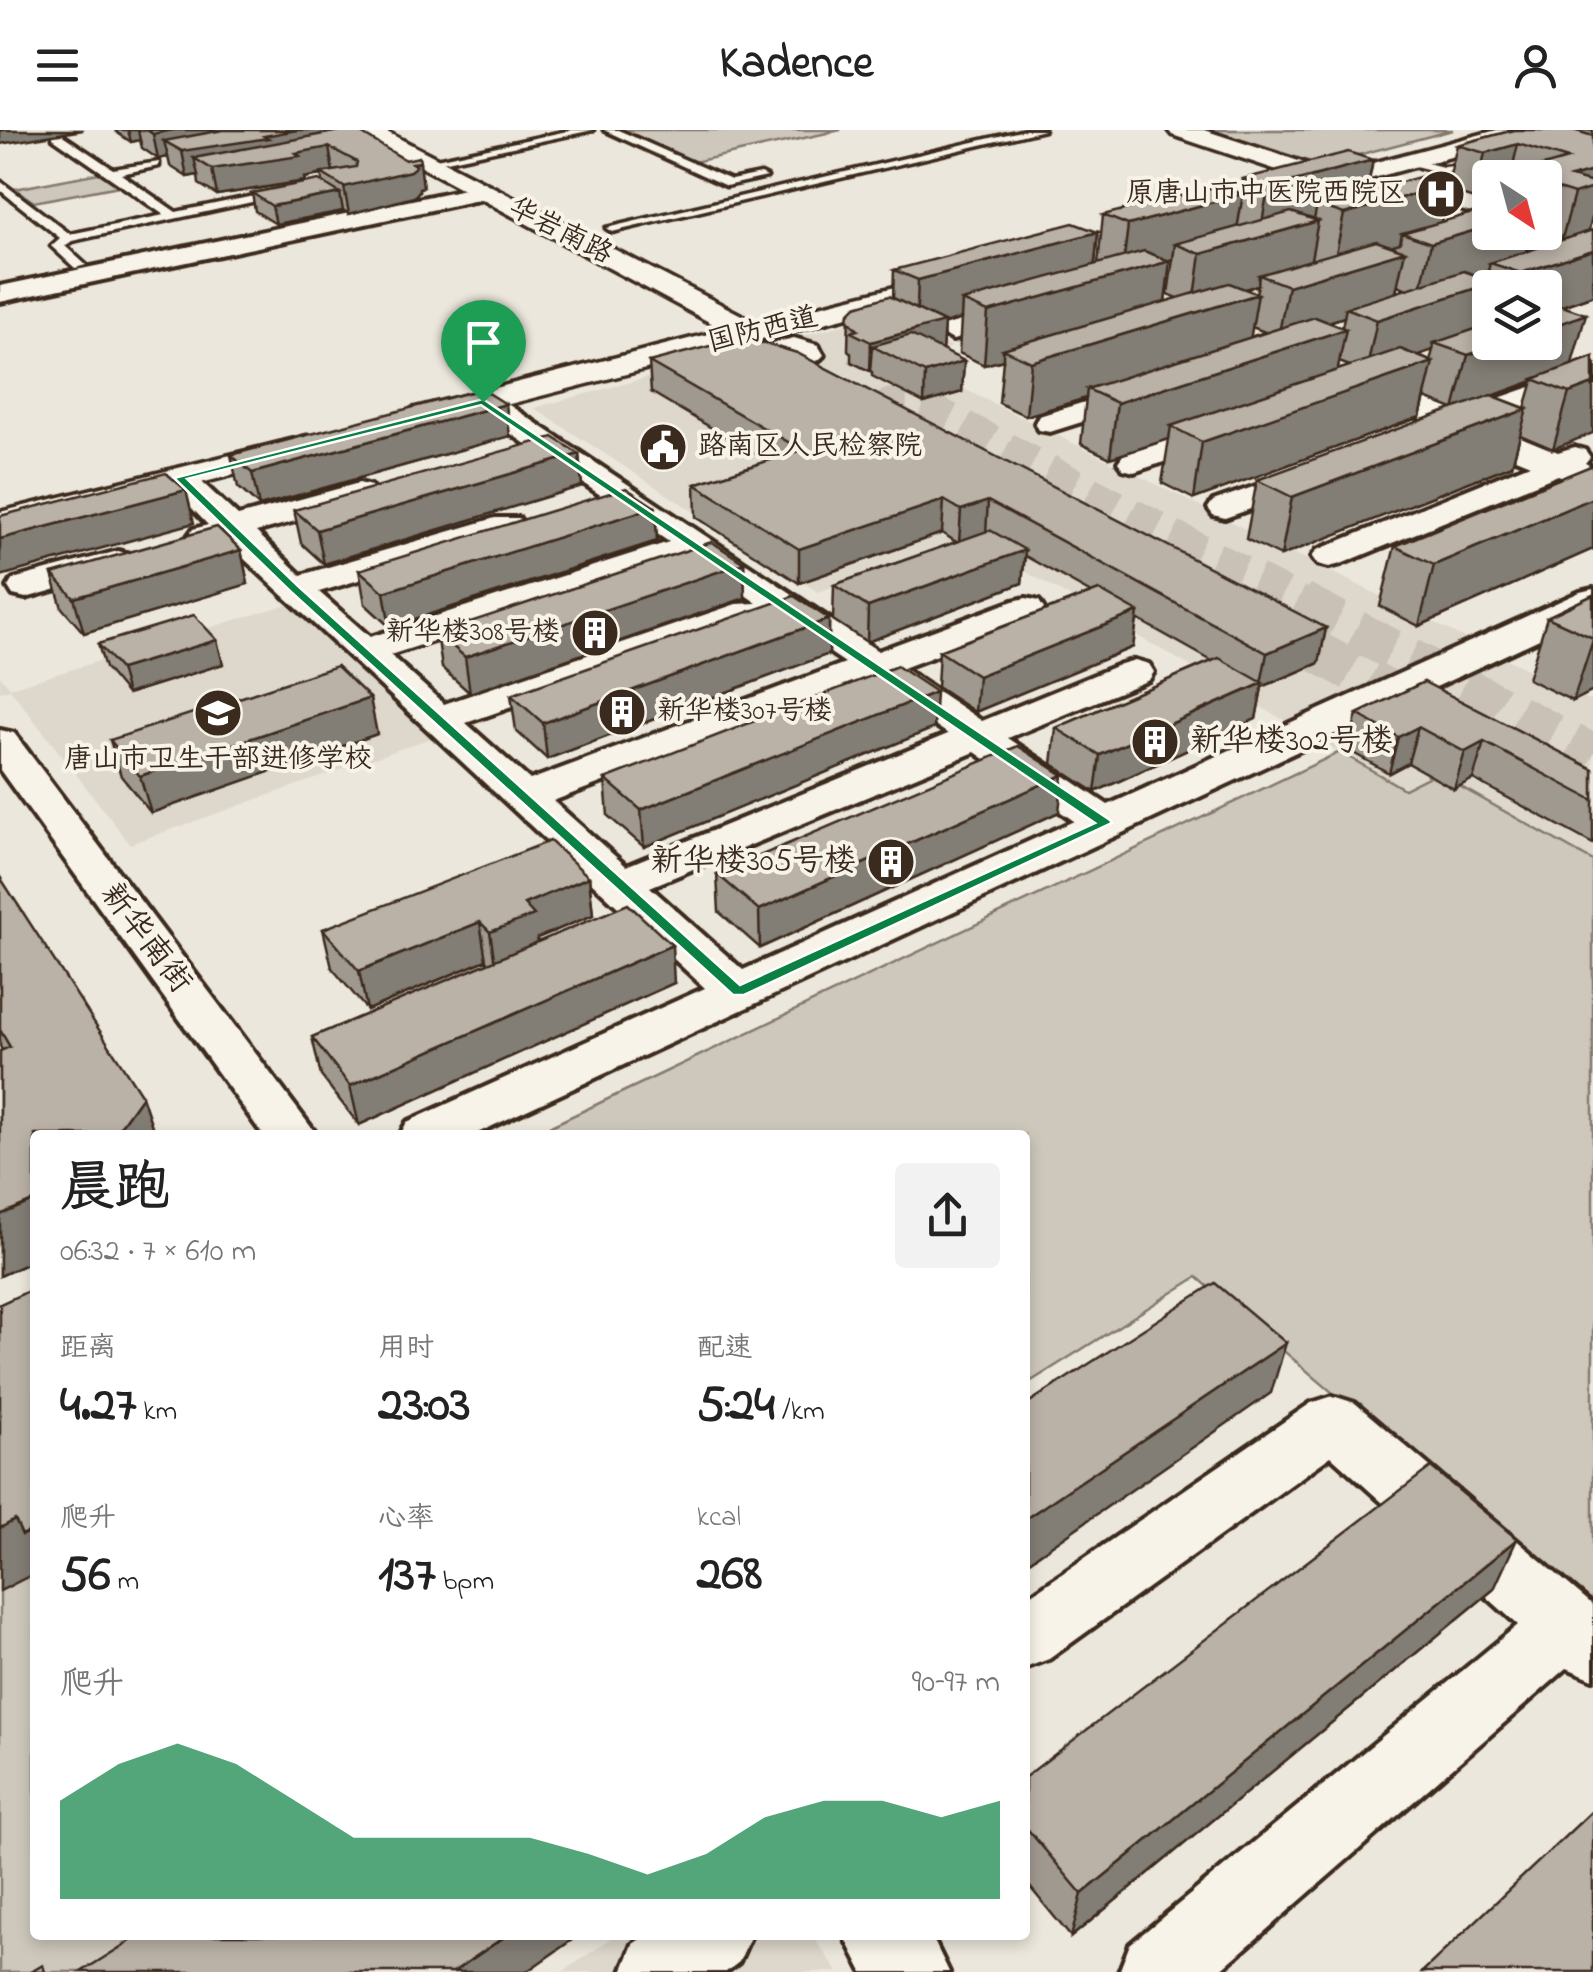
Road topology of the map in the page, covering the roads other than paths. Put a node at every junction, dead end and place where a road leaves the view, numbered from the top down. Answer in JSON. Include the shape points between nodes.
{"nodes":[{"id":1,"x":366,"y":130,"type":"edge"},
{"id":2,"x":588,"y":130,"type":"edge"},
{"id":3,"x":608,"y":130,"type":"edge"},
{"id":4,"x":1039,"y":130,"type":"edge"},
{"id":5,"x":1180,"y":130,"type":"edge"},
{"id":6,"x":1524,"y":130,"type":"edge"},
{"id":7,"x":966,"y":132,"type":"edge"},
{"id":8,"x":57,"y":136,"type":"dead end"},
{"id":9,"x":1004,"y":138,"type":"junction"},
{"id":10,"x":1407,"y":161,"type":"junction"},
{"id":11,"x":428,"y":162,"type":"junction"},
{"id":12,"x":155,"y":164,"type":"edge"},
{"id":13,"x":1472,"y":169,"type":"edge"},
{"id":14,"x":110,"y":173,"type":"junction"},
{"id":15,"x":766,"y":176,"type":"dead end"},
{"id":16,"x":1334,"y":180,"type":"junction"},
{"id":17,"x":0,"y":184,"type":"edge"},
{"id":18,"x":730,"y":184,"type":"junction"},
{"id":19,"x":296,"y":192,"type":"edge"},
{"id":20,"x":484,"y":192,"type":"junction"},
{"id":21,"x":1264,"y":199,"type":"edge"},
{"id":22,"x":734,"y":200,"type":"junction"},
{"id":23,"x":174,"y":216,"type":"junction"},
{"id":24,"x":1472,"y":226,"type":"edge"},
{"id":25,"x":612,"y":228,"type":"dead end"},
{"id":26,"x":68,"y":238,"type":"junction"},
{"id":27,"x":1545,"y":250,"type":"edge"},
{"id":28,"x":80,"y":265,"type":"dead end"},
{"id":29,"x":1593,"y":266,"type":"edge"},
{"id":30,"x":954,"y":281,"type":"edge"},
{"id":31,"x":0,"y":294,"type":"edge"},
{"id":32,"x":1044,"y":305,"type":"edge"},
{"id":33,"x":952,"y":332,"type":"dead end"},
{"id":34,"x":777,"y":346,"type":"junction"},
{"id":35,"x":1562,"y":354,"type":"edge"},
{"id":36,"x":1593,"y":365,"type":"edge"},
{"id":37,"x":1398,"y":371,"type":"edge"},
{"id":38,"x":1593,"y":374,"type":"edge"},
{"id":39,"x":838,"y":378,"type":"edge"},
{"id":40,"x":1328,"y":383,"type":"edge"},
{"id":41,"x":1174,"y":384,"type":"edge"},
{"id":42,"x":1362,"y":384,"type":"junction"},
{"id":43,"x":483,"y":402,"type":"junction"},
{"id":44,"x":1257,"y":420,"type":"edge"},
{"id":45,"x":1050,"y":423,"type":"dead end"},
{"id":46,"x":1458,"y":423,"type":"junction"},
{"id":47,"x":388,"y":425,"type":"edge"},
{"id":48,"x":1422,"y":436,"type":"edge"},
{"id":49,"x":331,"y":440,"type":"edge"},
{"id":50,"x":542,"y":441,"type":"junction"},
{"id":51,"x":1593,"y":450,"type":"edge"},
{"id":52,"x":505,"y":452,"type":"edge"},
{"id":53,"x":1134,"y":462,"type":"dead end"},
{"id":54,"x":1350,"y":462,"type":"edge"},
{"id":55,"x":1558,"y":464,"type":"junction"},
{"id":56,"x":179,"y":478,"type":"junction"},
{"id":57,"x":1593,"y":478,"type":"edge"},
{"id":58,"x":396,"y":482,"type":"edge"},
{"id":59,"x":617,"y":492,"type":"junction"},
{"id":60,"x":579,"y":504,"type":"edge"},
{"id":61,"x":1225,"y":508,"type":"dead end"},
{"id":62,"x":541,"y":515,"type":"edge"},
{"id":63,"x":0,"y":523,"type":"edge"},
{"id":64,"x":233,"y":528,"type":"junction"},
{"id":65,"x":695,"y":545,"type":"junction"},
{"id":66,"x":1329,"y":557,"type":"dead end"},
{"id":67,"x":26,"y":586,"type":"dead end"},
{"id":68,"x":294,"y":588,"type":"junction"},
{"id":69,"x":1593,"y":600,"type":"edge"},
{"id":70,"x":778,"y":602,"type":"junction"},
{"id":71,"x":1026,"y":609,"type":"dead end"},
{"id":72,"x":1543,"y":622,"type":"junction"},
{"id":73,"x":1593,"y":646,"type":"edge"},
{"id":74,"x":364,"y":651,"type":"junction"},
{"id":75,"x":875,"y":667,"type":"junction"},
{"id":76,"x":1135,"y":672,"type":"dead end"},
{"id":77,"x":438,"y":719,"type":"junction"},
{"id":78,"x":978,"y":736,"type":"junction"},
{"id":79,"x":0,"y":742,"type":"edge"},
{"id":80,"x":14,"y":787,"type":"edge"},
{"id":81,"x":524,"y":797,"type":"junction"},
{"id":82,"x":1106,"y":823,"type":"junction"},
{"id":83,"x":620,"y":884,"type":"junction"},
{"id":84,"x":738,"y":992,"type":"junction"},
{"id":85,"x":287,"y":1130,"type":"edge"},
{"id":86,"x":437,"y":1130,"type":"edge"},
{"id":87,"x":1030,"y":1633,"type":"edge"},
{"id":88,"x":1580,"y":1637,"type":"edge"},
{"id":89,"x":705,"y":1940,"type":"edge"},
{"id":90,"x":886,"y":1940,"type":"edge"},
{"id":91,"x":662,"y":1972,"type":"edge"},
{"id":92,"x":910,"y":1972,"type":"edge"},
{"id":93,"x":1158,"y":1972,"type":"edge"}],
"edges":[{"from":1,"to":11,"type":"street","name":"华岩南路"},
{"from":2,"to":11,"type":"lane"},
{"from":3,"to":18,"type":"lane"},
{"from":4,"to":9,"type":"lane"},
{"from":5,"to":16,"type":"street"},
{"from":6,"to":10,"type":"street"},
{"from":7,"to":9,"type":"lane"},
{"from":8,"to":14,"type":"lane"},
{"from":9,"to":22,"type":"lane"},
{"from":10,"to":13,"type":"lane"},
{"from":10,"to":16,"type":"street"},
{"from":11,"to":20,"type":"street","name":"华岩南路"},
{"from":12,"to":14,"type":"lane"},
{"from":14,"to":23,"type":"lane"},
{"from":15,"to":18,"type":"lane"},
{"from":16,"to":21,"type":"street"},
{"from":16,"to":24,"type":"street"},
{"from":17,"to":26,"type":"lane"},
{"from":18,"to":22,"type":"lane"},
{"from":19,"to":23,"type":"lane"},
{"from":20,"to":31,"type":"street"},
{"from":20,"to":34,"type":"street","name":"华岩南路"},
{"from":22,"to":25,"type":"lane"},
{"from":23,"to":26,"type":"lane"},
{"from":26,"to":28,"type":"lane","via":[[56,246]]},
{"from":27,"to":29,"type":"street"},
{"from":30,"to":34,"type":"street","name":"国防西道"},
{"from":32,"to":33,"type":"street"},
{"from":34,"to":39,"type":"street"},
{"from":34,"to":43,"type":"street","name":"国防西道"},
{"from":35,"to":36,"type":"street"},
{"from":37,"to":42,"type":"street"},
{"from":38,"to":46,"type":"street"},
{"from":40,"to":42,"type":"street"},
{"from":41,"to":45,"type":"street"},
{"from":42,"to":46,"type":"street"},
{"from":43,"to":47,"type":"street","name":"国防西道"},
{"from":43,"to":50,"type":"street"},
{"from":44,"to":53,"type":"street"},
{"from":46,"to":48,"type":"street"},
{"from":46,"to":55,"type":"street"},
{"from":49,"to":56,"type":"street"},
{"from":50,"to":52,"type":"street"},
{"from":50,"to":59,"type":"street"},
{"from":51,"to":55,"type":"street"},
{"from":54,"to":61,"type":"street"},
{"from":55,"to":57,"type":"street"},
{"from":55,"to":66,"type":"street"},
{"from":56,"to":63,"type":"street"},
{"from":56,"to":64,"type":"street"},
{"from":58,"to":64,"type":"street"},
{"from":59,"to":60,"type":"street"},
{"from":59,"to":65,"type":"street"},
{"from":62,"to":68,"type":"street"},
{"from":64,"to":67,"type":"street"},
{"from":64,"to":68,"type":"street"},
{"from":65,"to":70,"type":"street"},
{"from":65,"to":74,"type":"street"},
{"from":68,"to":74,"type":"street"},
{"from":69,"to":72,"type":"street"},
{"from":70,"to":75,"type":"street"},
{"from":70,"to":77,"type":"street"},
{"from":71,"to":75,"type":"street"},
{"from":72,"to":73,"type":"street"},
{"from":72,"to":82,"type":"street"},
{"from":74,"to":77,"type":"street"},
{"from":75,"to":78,"type":"street"},
{"from":75,"to":81,"type":"street"},
{"from":76,"to":78,"type":"street"},
{"from":77,"to":81,"type":"street"},
{"from":78,"to":82,"type":"street"},
{"from":78,"to":83,"type":"street"},
{"from":79,"to":80,"type":"street","name":"新华南街"},
{"from":80,"to":85,"type":"street","name":"新华南街"},
{"from":81,"to":83,"type":"street"},
{"from":82,"to":84,"type":"street"},
{"from":83,"to":84,"type":"street"},
{"from":84,"to":86,"type":"street"},
{"from":87,"to":88,"type":"street","via":[[1333,1421]]},
{"from":88,"to":93,"type":"street"},
{"from":89,"to":91,"type":"street"},
{"from":90,"to":92,"type":"street"}]}
